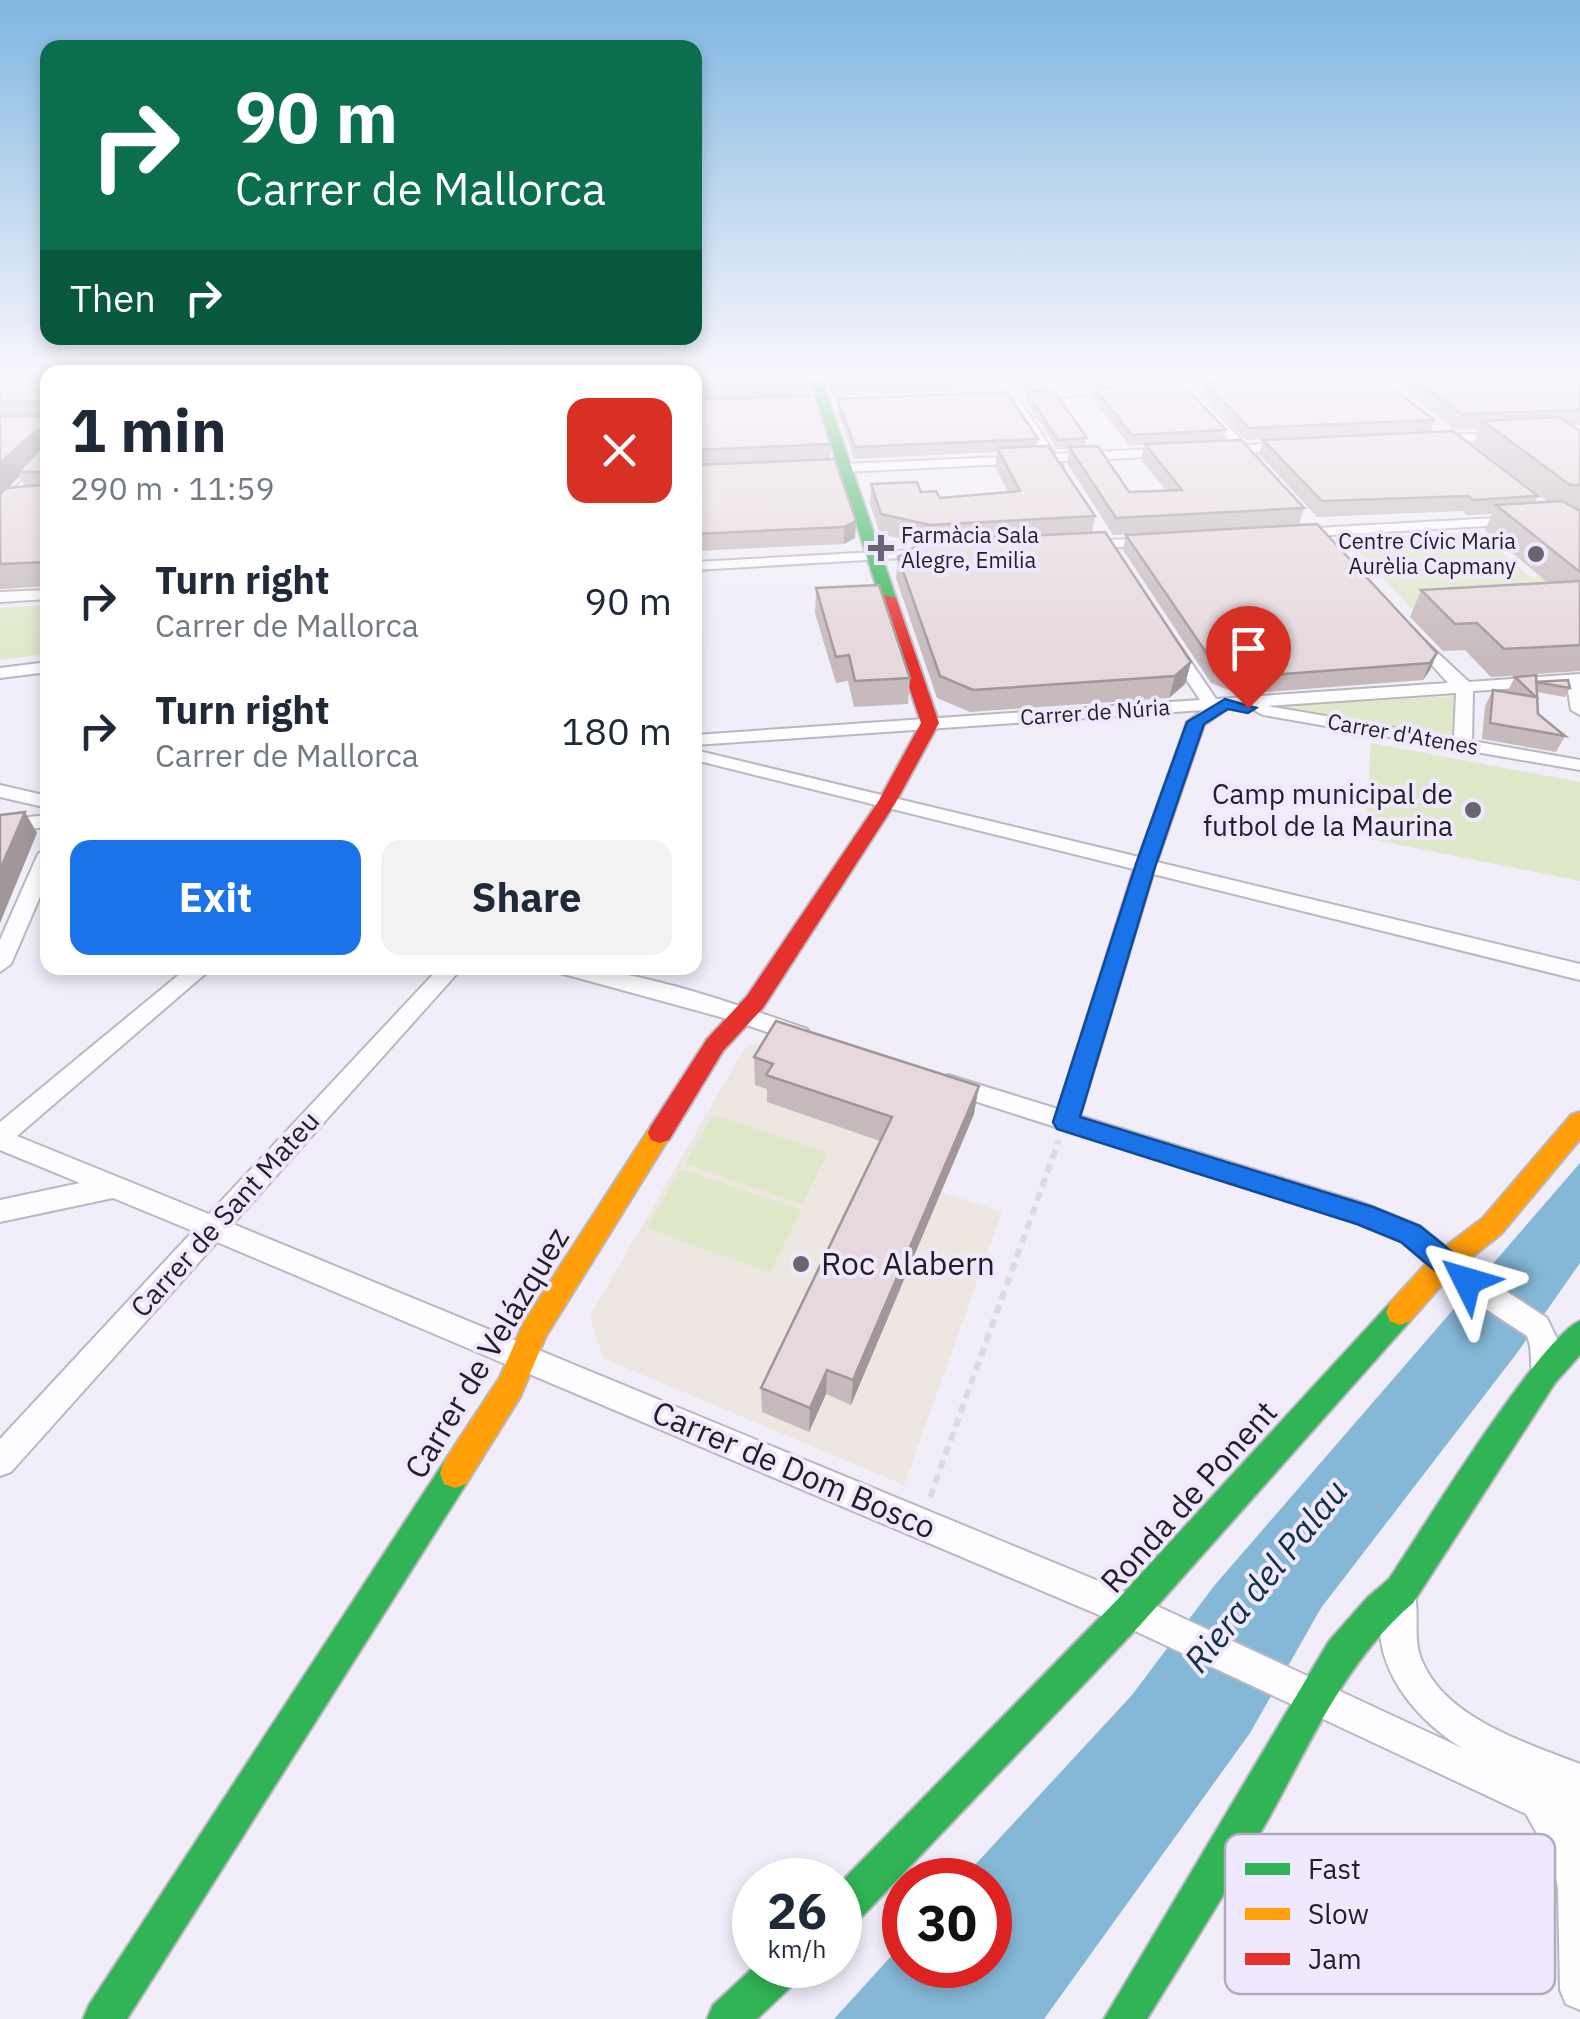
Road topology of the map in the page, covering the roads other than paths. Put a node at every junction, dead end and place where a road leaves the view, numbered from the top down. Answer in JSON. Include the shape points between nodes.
{"nodes":[{"id":1,"x":36,"y":472,"type":"edge"},
{"id":2,"x":847,"y":472,"type":"edge"},
{"id":3,"x":1060,"y":472,"type":"edge"},
{"id":4,"x":1065,"y":480,"type":"edge"},
{"id":5,"x":27,"y":502,"type":"edge"},
{"id":6,"x":2,"y":505,"type":"edge"},
{"id":7,"x":1308,"y":519,"type":"edge"},
{"id":8,"x":1527,"y":520,"type":"edge"},
{"id":9,"x":1097,"y":528,"type":"edge"},
{"id":10,"x":1284,"y":534,"type":"edge"},
{"id":11,"x":1324,"y":537,"type":"junction"},
{"id":12,"x":1172,"y":540,"type":"edge"},
{"id":13,"x":1062,"y":546,"type":"edge"},
{"id":14,"x":1110,"y":549,"type":"junction"},
{"id":15,"x":950,"y":552,"type":"edge"},
{"id":16,"x":876,"y":556,"type":"junction"},
{"id":17,"x":702,"y":566,"type":"edge"},
{"id":18,"x":40,"y":594,"type":"edge"},
{"id":19,"x":0,"y":597,"type":"edge"},
{"id":20,"x":1403,"y":624,"type":"edge"},
{"id":21,"x":1165,"y":635,"type":"edge"},
{"id":22,"x":40,"y":668,"type":"edge"},
{"id":23,"x":0,"y":672,"type":"edge"},
{"id":24,"x":1577,"y":679,"type":"edge"},
{"id":25,"x":1465,"y":686,"type":"junction"},
{"id":26,"x":1218,"y":704,"type":"junction"},
{"id":27,"x":1170,"y":708,"type":"junction"},
{"id":28,"x":1580,"y":710,"type":"edge"},
{"id":29,"x":1196,"y":722,"type":"junction"},
{"id":30,"x":930,"y":723,"type":"junction"},
{"id":31,"x":730,"y":737,"type":"junction"},
{"id":32,"x":702,"y":739,"type":"edge"},
{"id":33,"x":1463,"y":745,"type":"junction"},
{"id":34,"x":704,"y":757,"type":"edge"},
{"id":35,"x":1580,"y":765,"type":"edge"},
{"id":36,"x":0,"y":792,"type":"edge"},
{"id":37,"x":40,"y":800,"type":"edge"},
{"id":38,"x":887,"y":802,"type":"junction"},
{"id":39,"x":40,"y":821,"type":"edge"},
{"id":40,"x":0,"y":826,"type":"edge"},
{"id":41,"x":1146,"y":864,"type":"junction"},
{"id":42,"x":40,"y":872,"type":"edge"},
{"id":43,"x":0,"y":964,"type":"edge"},
{"id":44,"x":1580,"y":972,"type":"edge"},
{"id":45,"x":193,"y":975,"type":"edge"},
{"id":46,"x":446,"y":975,"type":"edge"},
{"id":47,"x":594,"y":975,"type":"edge"},
{"id":48,"x":740,"y":1014,"type":"junction"},
{"id":49,"x":818,"y":1041,"type":"edge"},
{"id":50,"x":928,"y":1077,"type":"edge"},
{"id":51,"x":1066,"y":1122,"type":"junction"},
{"id":52,"x":1580,"y":1122,"type":"edge"},
{"id":53,"x":0,"y":1138,"type":"edge"},
{"id":54,"x":114,"y":1188,"type":"junction"},
{"id":55,"x":0,"y":1211,"type":"edge"},
{"id":56,"x":211,"y":1229,"type":"junction"},
{"id":57,"x":1444,"y":1263,"type":"junction"},
{"id":58,"x":1580,"y":1334,"type":"edge"},
{"id":59,"x":527,"y":1356,"type":"junction"},
{"id":60,"x":1545,"y":1373,"type":"junction"},
{"id":61,"x":0,"y":1461,"type":"edge"},
{"id":62,"x":1401,"y":1591,"type":"junction"},
{"id":63,"x":1130,"y":1611,"type":"junction"},
{"id":64,"x":1310,"y":1696,"type":"junction"},
{"id":65,"x":1580,"y":1782,"type":"edge"},
{"id":66,"x":1539,"y":1802,"type":"junction"},
{"id":67,"x":1580,"y":1818,"type":"edge"},
{"id":68,"x":1237,"y":1834,"type":"edge"},
{"id":69,"x":1225,"y":1853,"type":"edge"},
{"id":70,"x":862,"y":1888,"type":"edge"},
{"id":71,"x":759,"y":1988,"type":"edge"},
{"id":72,"x":1580,"y":1990,"type":"edge"},
{"id":73,"x":103,"y":2019,"type":"edge"},
{"id":74,"x":726,"y":2019,"type":"edge"},
{"id":75,"x":1124,"y":2019,"type":"edge"}],
"edges":[{"from":1,"to":6,"type":"street"},
{"from":2,"to":16,"type":"street"},
{"from":3,"to":4,"type":"street"},
{"from":5,"to":6,"type":"street"},
{"from":7,"to":11,"type":"street"},
{"from":8,"to":11,"type":"street"},
{"from":9,"to":14,"type":"street"},
{"from":10,"to":11,"type":"street"},
{"from":12,"to":14,"type":"street"},
{"from":13,"to":14,"type":"street"},
{"from":15,"to":16,"type":"street"},
{"from":16,"to":17,"type":"street"},
{"from":16,"to":30,"type":"street"},
{"from":18,"to":19,"type":"street"},
{"from":20,"to":25,"type":"street"},
{"from":21,"to":26,"type":"street"},
{"from":22,"to":23,"type":"street"},
{"from":24,"to":25,"type":"street","name":"Carrer de Núria"},
{"from":24,"to":28,"type":"street"},
{"from":25,"to":26,"type":"street","name":"Carrer de Núria"},
{"from":25,"to":33,"type":"street"},
{"from":26,"to":27,"type":"street","name":"Carrer de Núria"},
{"from":26,"to":29,"type":"street"},
{"from":26,"to":33,"type":"street","name":"Carrer d'Atenes"},
{"from":27,"to":29,"type":"street"},
{"from":27,"to":30,"type":"street","name":"Carrer de Núria"},
{"from":29,"to":41,"type":"street"},
{"from":30,"to":31,"type":"street","name":"Carrer de Núria"},
{"from":30,"to":38,"type":"street","name":"Carrer de Velázquez"},
{"from":31,"to":32,"type":"street","name":"Carrer de Núria"},
{"from":31,"to":34,"type":"street"},
{"from":33,"to":35,"type":"street","name":"Carrer d'Atenes"},
{"from":34,"to":38,"type":"street"},
{"from":36,"to":37,"type":"street"},
{"from":38,"to":41,"type":"street"},
{"from":38,"to":48,"type":"street","name":"Carrer de Velázquez","via":[[755,1002]]},
{"from":39,"to":40,"type":"street"},
{"from":41,"to":44,"type":"street"},
{"from":41,"to":51,"type":"street"},
{"from":42,"to":43,"type":"street"},
{"from":45,"to":53,"type":"street"},
{"from":46,"to":56,"type":"street","name":"Carrer de Sant Mateu"},
{"from":47,"to":48,"type":"street"},
{"from":48,"to":49,"type":"street"},
{"from":48,"to":59,"type":"street","name":"Carrer de Velázquez","via":[[534,1331]]},
{"from":50,"to":51,"type":"street"},
{"from":51,"to":57,"type":"street","via":[[1363,1214],[1411,1234]]},
{"from":52,"to":57,"type":"street","name":"Ronda de Ponent","via":[[1492,1226]]},
{"from":53,"to":54,"type":"street","name":"Carrer de Dom Bosco"},
{"from":54,"to":55,"type":"street"},
{"from":54,"to":56,"type":"street","name":"Carrer de Dom Bosco"},
{"from":56,"to":59,"type":"street","name":"Carrer de Dom Bosco"},
{"from":56,"to":61,"type":"street","name":"Carrer de Sant Mateu"},
{"from":57,"to":60,"type":"street","via":[[1537,1327]]},
{"from":57,"to":63,"type":"street","name":"Ronda de Ponent"},
{"from":58,"to":60,"type":"street"},
{"from":59,"to":63,"type":"street","name":"Carrer de Dom Bosco"},
{"from":59,"to":73,"type":"street","name":"Carrer de Velázquez"},
{"from":60,"to":62,"type":"street"},
{"from":62,"to":64,"type":"street","via":[[1374,1612]]},
{"from":62,"to":65,"type":"street","via":[[1396,1618],[1403,1660],[1413,1683],[1445,1718],[1478,1740]]},
{"from":63,"to":64,"type":"street","name":"Carrer de Dom Bosco"},
{"from":63,"to":70,"type":"street","name":"Ronda de Ponent"},
{"from":64,"to":66,"type":"street","name":"Carrer de Dom Bosco"},
{"from":64,"to":68,"type":"street"},
{"from":66,"to":67,"type":"street","name":"Carrer de Dom Bosco"},
{"from":66,"to":72,"type":"street","via":[[1571,1857]]},
{"from":69,"to":75,"type":"street"},
{"from":71,"to":74,"type":"street"}]}
